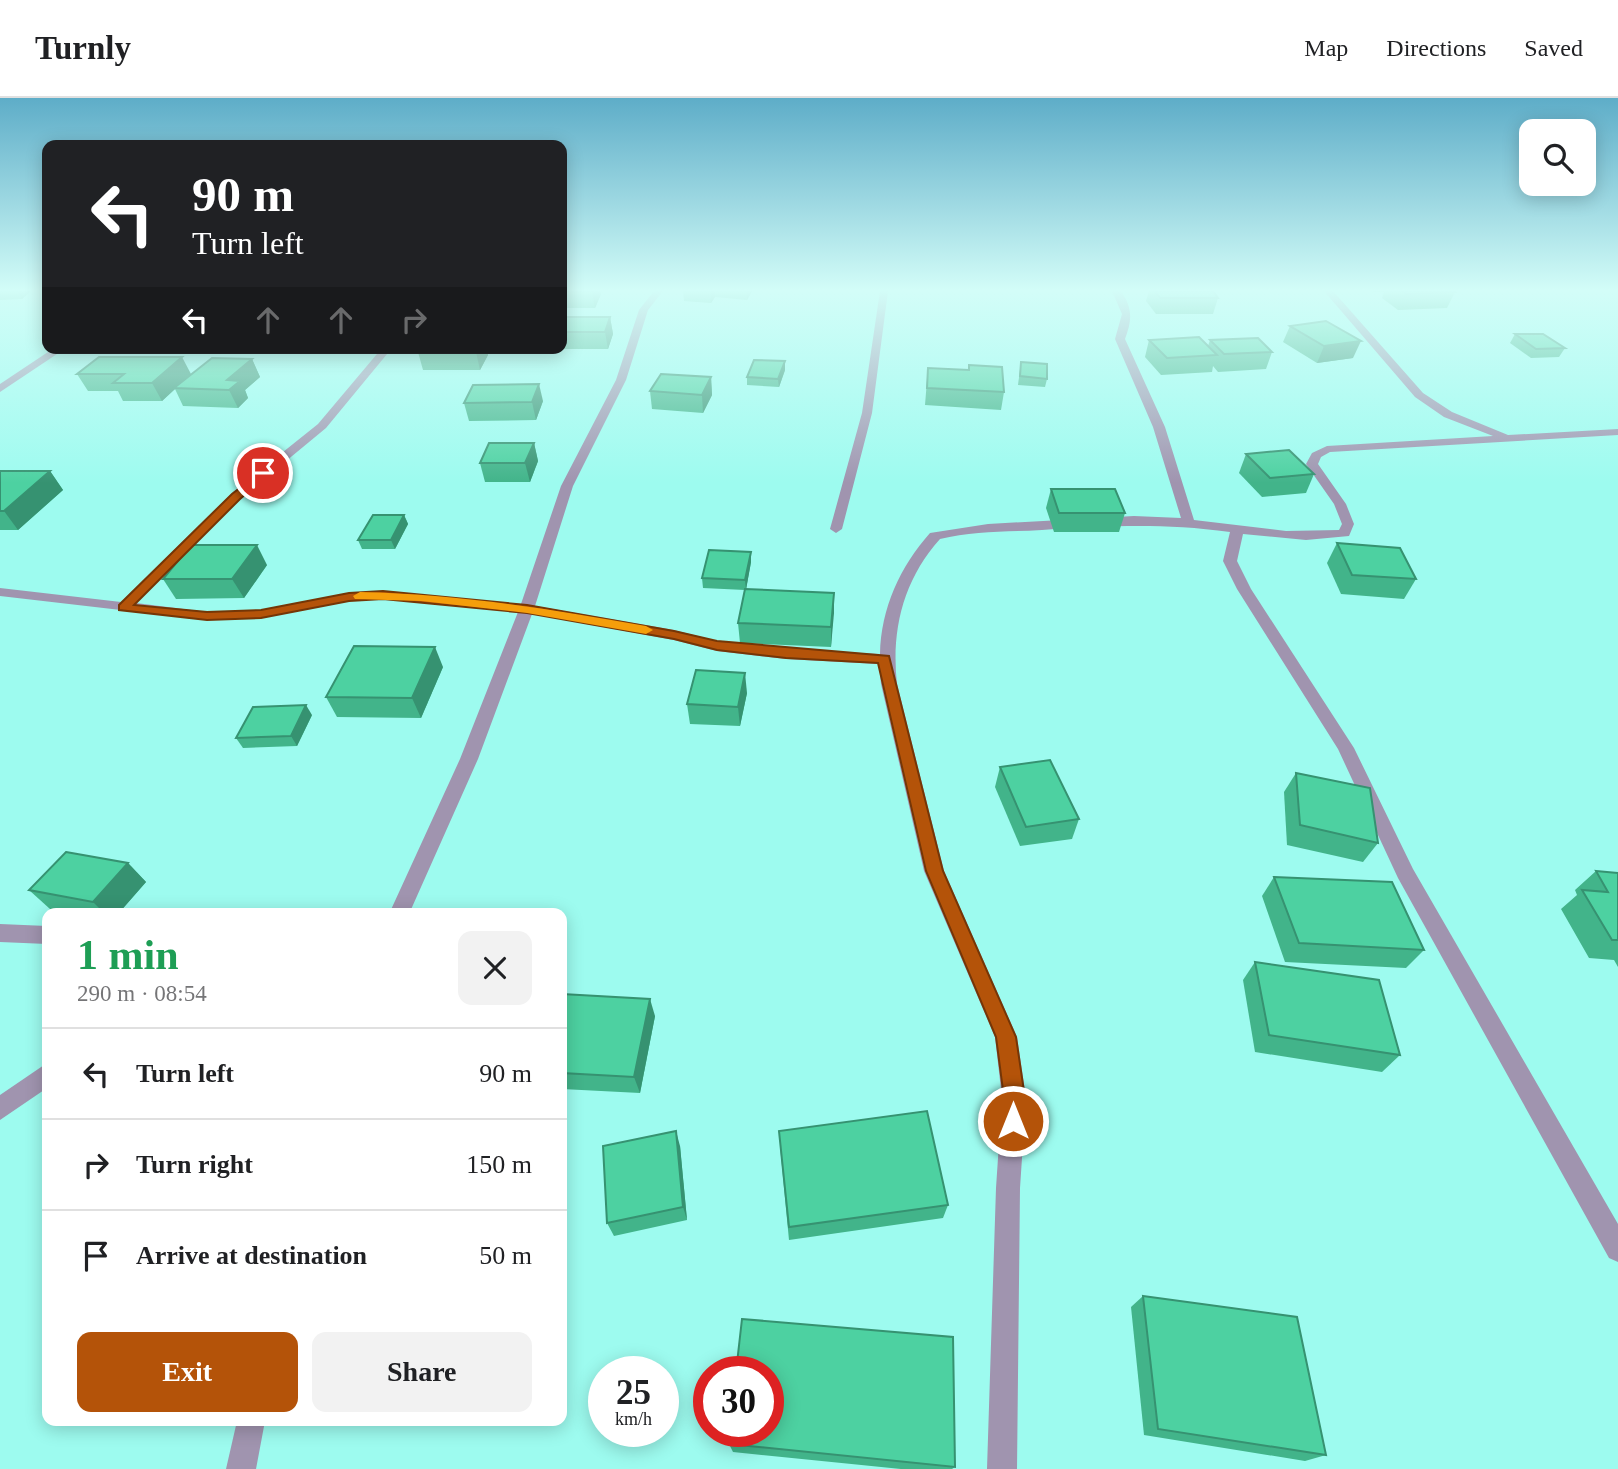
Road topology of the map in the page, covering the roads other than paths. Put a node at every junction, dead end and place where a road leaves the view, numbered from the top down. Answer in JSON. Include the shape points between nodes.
{"nodes":[{"id":1,"x":51,"y":355,"type":"edge"},
{"id":2,"x":381,"y":355,"type":"edge"},
{"id":3,"x":629,"y":355,"type":"edge"},
{"id":4,"x":875,"y":355,"type":"edge"},
{"id":5,"x":1125,"y":355,"type":"edge"},
{"id":6,"x":1386,"y":355,"type":"edge"},
{"id":7,"x":0,"y":389,"type":"edge"},
{"id":8,"x":1618,"y":432,"type":"edge"},
{"id":9,"x":1511,"y":438,"type":"junction"},
{"id":10,"x":1188,"y":522,"type":"junction"},
{"id":11,"x":836,"y":529,"type":"dead end"},
{"id":12,"x":1237,"y":531,"type":"junction"},
{"id":13,"x":0,"y":592,"type":"edge"},
{"id":14,"x":124,"y":608,"type":"junction"},
{"id":15,"x":527,"y":609,"type":"junction"},
{"id":16,"x":884,"y":659,"type":"junction"},
{"id":17,"x":402,"y":908,"type":"edge"},
{"id":18,"x":0,"y":933,"type":"edge"},
{"id":19,"x":42,"y":935,"type":"edge"},
{"id":20,"x":42,"y":1078,"type":"edge"},
{"id":21,"x":0,"y":1109,"type":"edge"},
{"id":22,"x":1618,"y":1249,"type":"edge"},
{"id":23,"x":250,"y":1426,"type":"edge"},
{"id":24,"x":241,"y":1469,"type":"edge"},
{"id":25,"x":1002,"y":1469,"type":"edge"}],
"edges":[{"from":1,"to":7,"type":"street"},
{"from":2,"to":14,"type":"street","via":[[322,426],[236,496]]},
{"from":3,"to":15,"type":"street","via":[[567,486]]},
{"from":4,"to":11,"type":"street","via":[[867,413]]},
{"from":5,"to":10,"type":"street","via":[[1161,431]]},
{"from":6,"to":9,"type":"street","via":[[1434,408]]},
{"from":8,"to":9,"type":"street"},
{"from":9,"to":12,"type":"street","via":[[1327,449],[1316,455],[1312,464],[1340,504],[1348,524],[1344,533]]},
{"from":10,"to":12,"type":"street"},
{"from":10,"to":16,"type":"street","via":[[1104,522],[935,536],[909,567]]},
{"from":12,"to":22,"type":"street","via":[[1230,561],[1234,570],[1346,748],[1405,873]]},
{"from":13,"to":14,"type":"street"},
{"from":14,"to":15,"type":"street","via":[[207,616],[261,614],[383,595]]},
{"from":15,"to":16,"type":"street","via":[[717,646]]},
{"from":15,"to":17,"type":"street","via":[[469,759]]},
{"from":16,"to":25,"type":"street","via":[[934,871],[1006,1037],[1014,1098]]},
{"from":18,"to":19,"type":"street"},
{"from":20,"to":21,"type":"street"},
{"from":23,"to":24,"type":"street"}]}
